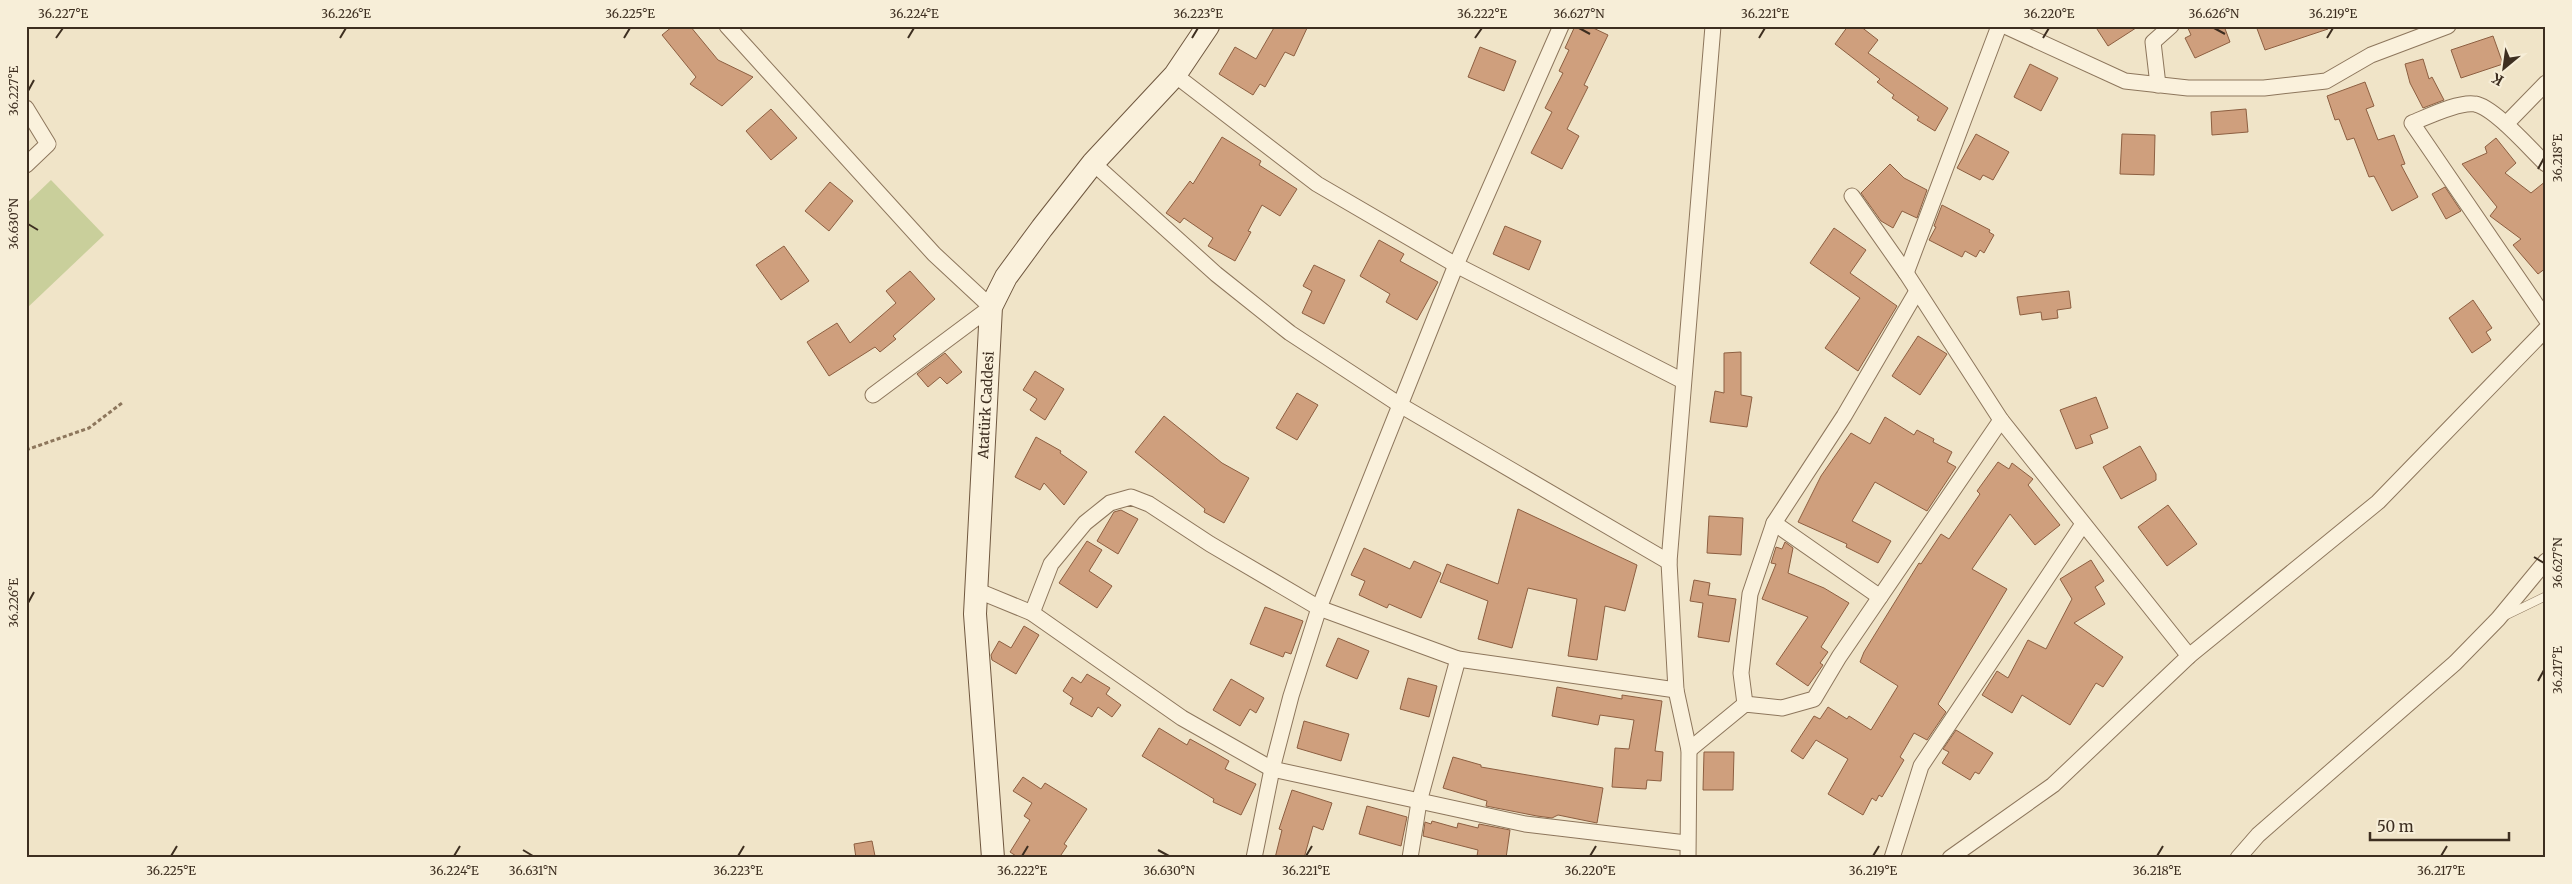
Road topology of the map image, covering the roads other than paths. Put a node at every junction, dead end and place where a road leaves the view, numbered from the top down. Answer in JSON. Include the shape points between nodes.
{"nodes":[{"id":1,"x":727,"y":26,"type":"edge"},
{"id":2,"x":1208,"y":26,"type":"edge"},
{"id":3,"x":1561,"y":26,"type":"edge"},
{"id":4,"x":1713,"y":26,"type":"edge"},
{"id":5,"x":1999,"y":26,"type":"edge"},
{"id":6,"x":2005,"y":26,"type":"edge"},
{"id":7,"x":2171,"y":26,"type":"edge"},
{"id":8,"x":2448,"y":26,"type":"edge"},
{"id":9,"x":1175,"y":75,"type":"junction"},
{"id":10,"x":2546,"y":83,"type":"edge"},
{"id":11,"x":2158,"y":85,"type":"junction"},
{"id":12,"x":26,"y":108,"type":"edge"},
{"id":13,"x":2506,"y":124,"type":"junction"},
{"id":14,"x":1093,"y":163,"type":"junction"},
{"id":15,"x":2546,"y":164,"type":"edge"},
{"id":16,"x":26,"y":165,"type":"edge"},
{"id":17,"x":1852,"y":196,"type":"dead end"},
{"id":18,"x":1456,"y":265,"type":"junction"},
{"id":19,"x":1906,"y":273,"type":"junction"},
{"id":20,"x":1917,"y":291,"type":"junction"},
{"id":21,"x":991,"y":307,"type":"junction"},
{"id":22,"x":2546,"y":319,"type":"edge"},
{"id":23,"x":2546,"y":329,"type":"edge"},
{"id":24,"x":1683,"y":381,"type":"junction"},
{"id":25,"x":873,"y":395,"type":"dead end"},
{"id":26,"x":1400,"y":405,"type":"junction"},
{"id":27,"x":2001,"y":420,"type":"junction"},
{"id":28,"x":1774,"y":522,"type":"junction"},
{"id":29,"x":2083,"y":524,"type":"junction"},
{"id":30,"x":1669,"y":562,"type":"junction"},
{"id":31,"x":2546,"y":562,"type":"edge"},
{"id":32,"x":976,"y":590,"type":"junction"},
{"id":33,"x":2546,"y":596,"type":"edge"},
{"id":34,"x":1880,"y":597,"type":"junction"},
{"id":35,"x":1319,"y":608,"type":"junction"},
{"id":36,"x":1032,"y":613,"type":"junction"},
{"id":37,"x":2498,"y":619,"type":"junction"},
{"id":38,"x":2189,"y":656,"type":"junction"},
{"id":39,"x":1458,"y":659,"type":"junction"},
{"id":40,"x":1676,"y":690,"type":"junction"},
{"id":41,"x":1745,"y":704,"type":"junction"},
{"id":42,"x":1689,"y":750,"type":"junction"},
{"id":43,"x":1272,"y":769,"type":"junction"},
{"id":44,"x":1419,"y":802,"type":"junction"},
{"id":45,"x":1687,"y":850,"type":"edge"},
{"id":46,"x":993,"y":858,"type":"edge"},
{"id":47,"x":1254,"y":858,"type":"edge"},
{"id":48,"x":1410,"y":858,"type":"edge"},
{"id":49,"x":1892,"y":858,"type":"edge"},
{"id":50,"x":1950,"y":858,"type":"edge"},
{"id":51,"x":2238,"y":858,"type":"edge"}],
"edges":[{"from":1,"to":21,"type":"street","via":[[934,254]]},
{"from":2,"to":9,"type":"street","name":"Atatürk Caddesi"},
{"from":3,"to":18,"type":"street"},
{"from":4,"to":24,"type":"street"},
{"from":5,"to":19,"type":"street"},
{"from":6,"to":11,"type":"street","via":[[2125,82]]},
{"from":7,"to":11,"type":"street","via":[[2153,42]]},
{"from":8,"to":11,"type":"street","via":[[2371,55],[2326,81],[2264,88]]},
{"from":9,"to":14,"type":"street","name":"Atatürk Caddesi"},
{"from":9,"to":18,"type":"street","via":[[1317,184]]},
{"from":10,"to":13,"type":"street"},
{"from":12,"to":16,"type":"street","via":[[48,144]]},
{"from":13,"to":15,"type":"street"},
{"from":13,"to":22,"type":"street","via":[[2475,104],[2448,108],[2412,123]]},
{"from":14,"to":21,"type":"street","name":"Atatürk Caddesi","via":[[1006,277]]},
{"from":14,"to":26,"type":"street","via":[[1216,274],[1290,333]]},
{"from":17,"to":19,"type":"street"},
{"from":18,"to":24,"type":"street"},
{"from":18,"to":26,"type":"street"},
{"from":19,"to":20,"type":"street"},
{"from":20,"to":27,"type":"street"},
{"from":20,"to":28,"type":"street","via":[[1844,416]]},
{"from":21,"to":25,"type":"street"},
{"from":21,"to":32,"type":"street","name":"Atatürk Caddesi"},
{"from":23,"to":38,"type":"street","via":[[2378,502]]},
{"from":24,"to":30,"type":"street"},
{"from":26,"to":30,"type":"street"},
{"from":26,"to":35,"type":"street"},
{"from":27,"to":29,"type":"street"},
{"from":27,"to":34,"type":"street"},
{"from":28,"to":34,"type":"street"},
{"from":28,"to":41,"type":"street","via":[[1750,594],[1741,673]]},
{"from":29,"to":38,"type":"street"},
{"from":29,"to":49,"type":"street","via":[[1920,766]]},
{"from":30,"to":40,"type":"street"},
{"from":31,"to":37,"type":"street"},
{"from":32,"to":36,"type":"street"},
{"from":32,"to":46,"type":"street","name":"Atatürk Caddesi","via":[[975,614]]},
{"from":33,"to":37,"type":"lane"},
{"from":34,"to":41,"type":"street","via":[[1814,699],[1782,708]]},
{"from":35,"to":36,"type":"street","via":[[1149,504],[1131,497],[1110,503],[1085,523],[1051,564]]},
{"from":35,"to":39,"type":"street"},
{"from":35,"to":43,"type":"street"},
{"from":36,"to":43,"type":"street","via":[[1182,718]]},
{"from":37,"to":51,"type":"street","via":[[2455,663],[2258,835]]},
{"from":38,"to":50,"type":"street","via":[[2053,785]]},
{"from":39,"to":40,"type":"street"},
{"from":39,"to":44,"type":"street"},
{"from":40,"to":42,"type":"street"},
{"from":41,"to":42,"type":"street"},
{"from":42,"to":45,"type":"street"},
{"from":43,"to":44,"type":"street"},
{"from":43,"to":47,"type":"street"},
{"from":44,"to":45,"type":"street","via":[[1525,824]]},
{"from":44,"to":48,"type":"street"}]}
